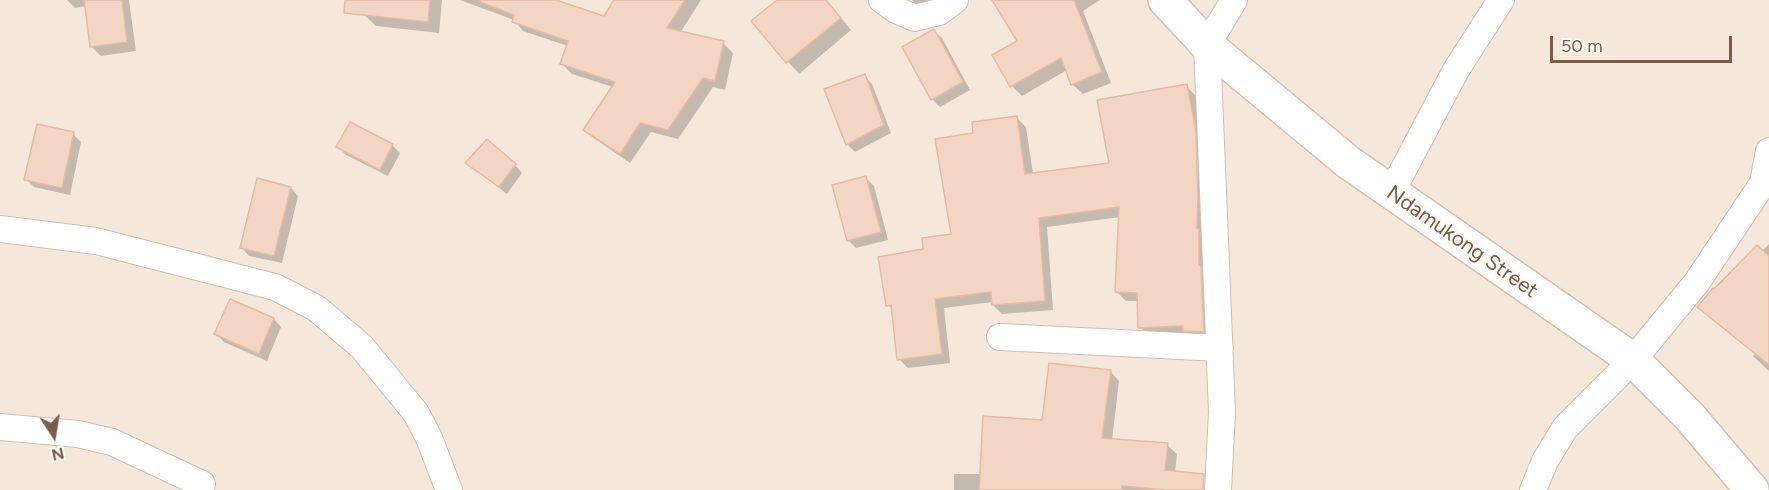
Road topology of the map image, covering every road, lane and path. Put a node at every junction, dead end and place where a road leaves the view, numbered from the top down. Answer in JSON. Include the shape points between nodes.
{"nodes":[{"id":1,"x":882,"y":0,"type":"edge"},
{"id":2,"x":955,"y":0,"type":"edge"},
{"id":3,"x":1165,"y":0,"type":"edge"},
{"id":4,"x":1234,"y":0,"type":"edge"},
{"id":5,"x":1500,"y":0,"type":"edge"},
{"id":6,"x":1207,"y":45,"type":"junction"},
{"id":7,"x":1769,"y":152,"type":"edge"},
{"id":8,"x":1391,"y":193,"type":"junction"},
{"id":9,"x":0,"y":229,"type":"edge"},
{"id":10,"x":1000,"y":337,"type":"dead end"},
{"id":11,"x":1220,"y":348,"type":"junction"},
{"id":12,"x":1633,"y":360,"type":"junction"},
{"id":13,"x":0,"y":427,"type":"edge"},
{"id":14,"x":202,"y":484,"type":"dead end"},
{"id":15,"x":449,"y":490,"type":"edge"},
{"id":16,"x":1218,"y":490,"type":"edge"},
{"id":17,"x":1533,"y":490,"type":"edge"},
{"id":18,"x":1752,"y":490,"type":"edge"}],
"edges":[{"from":1,"to":2,"type":"street","via":[[915,18],[939,12]]},
{"from":3,"to":6,"type":"main road","name":"Ndamukong Street"},
{"from":4,"to":6,"type":"street"},
{"from":5,"to":8,"type":"street","via":[[1456,70]]},
{"from":6,"to":8,"type":"main road","name":"Ndamukong Street"},
{"from":6,"to":11,"type":"street"},
{"from":7,"to":12,"type":"street","via":[[1763,183],[1696,282]]},
{"from":8,"to":12,"type":"main road","name":"Ndamukong Street"},
{"from":9,"to":15,"type":"street","via":[[96,241],[275,287],[316,308],[362,347],[416,413]]},
{"from":10,"to":11,"type":"street"},
{"from":11,"to":16,"type":"street"},
{"from":12,"to":17,"type":"street","via":[[1565,428]]},
{"from":12,"to":18,"type":"main road","name":"Ndamukong Street","via":[[1690,417]]},
{"from":13,"to":14,"type":"street","via":[[78,434],[112,442]]}]}
